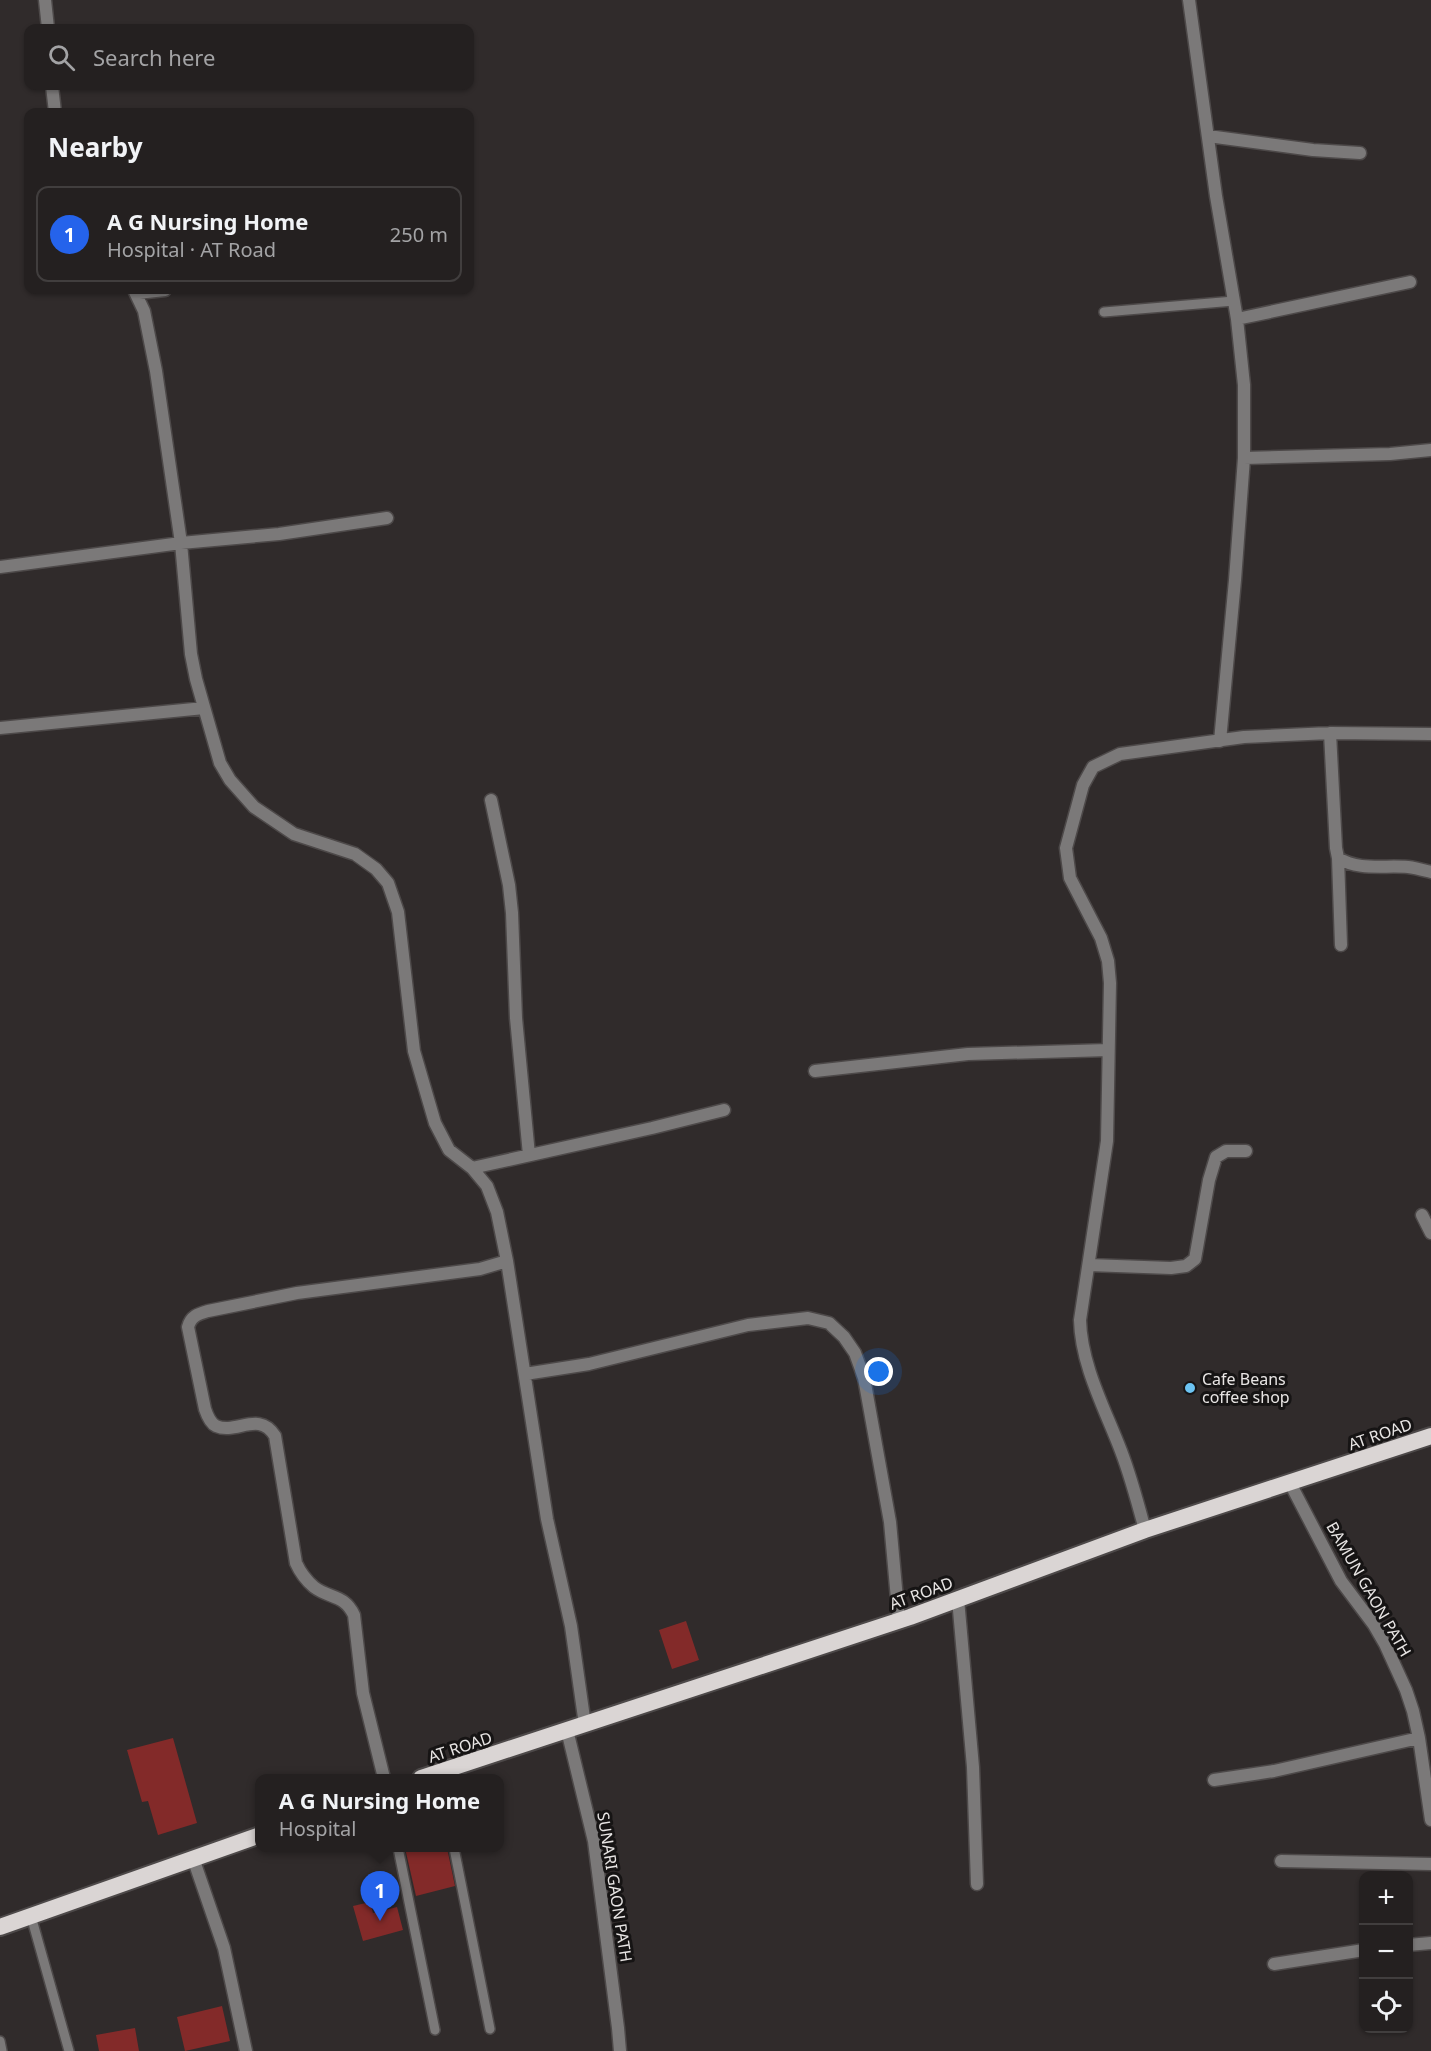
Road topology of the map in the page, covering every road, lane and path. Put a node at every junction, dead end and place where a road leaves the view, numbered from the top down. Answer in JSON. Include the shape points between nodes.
{"nodes":[{"id":1,"x":45,"y":0,"type":"edge"},
{"id":2,"x":1189,"y":0,"type":"edge"},
{"id":3,"x":48,"y":24,"type":"edge"},
{"id":4,"x":52,"y":90,"type":"edge"},
{"id":5,"x":55,"y":108,"type":"edge"},
{"id":6,"x":1209,"y":136,"type":"junction"},
{"id":7,"x":1360,"y":153,"type":"dead end"},
{"id":8,"x":1410,"y":282,"type":"dead end"},
{"id":9,"x":137,"y":294,"type":"edge"},
{"id":10,"x":1234,"y":301,"type":"junction"},
{"id":11,"x":1104,"y":312,"type":"dead end"},
{"id":12,"x":1237,"y":319,"type":"junction"},
{"id":13,"x":1431,"y":450,"type":"edge"},
{"id":14,"x":1244,"y":458,"type":"junction"},
{"id":15,"x":387,"y":518,"type":"dead end"},
{"id":16,"x":181,"y":543,"type":"junction"},
{"id":17,"x":0,"y":567,"type":"edge"},
{"id":18,"x":204,"y":708,"type":"junction"},
{"id":19,"x":0,"y":728,"type":"edge"},
{"id":20,"x":1330,"y":733,"type":"junction"},
{"id":21,"x":1431,"y":734,"type":"edge"},
{"id":22,"x":1220,"y":741,"type":"junction"},
{"id":23,"x":491,"y":800,"type":"dead end"},
{"id":24,"x":1338,"y":858,"type":"junction"},
{"id":25,"x":1431,"y":872,"type":"edge"},
{"id":26,"x":1341,"y":945,"type":"dead end"},
{"id":27,"x":1108,"y":1050,"type":"junction"},
{"id":28,"x":815,"y":1071,"type":"dead end"},
{"id":29,"x":724,"y":1110,"type":"dead end"},
{"id":30,"x":1246,"y":1151,"type":"dead end"},
{"id":31,"x":529,"y":1155,"type":"junction"},
{"id":32,"x":472,"y":1168,"type":"junction"},
{"id":33,"x":1422,"y":1215,"type":"dead end"},
{"id":34,"x":1431,"y":1233,"type":"edge"},
{"id":35,"x":507,"y":1262,"type":"junction"},
{"id":36,"x":1089,"y":1265,"type":"junction"},
{"id":37,"x":525,"y":1374,"type":"junction"},
{"id":38,"x":1431,"y":1436,"type":"edge"},
{"id":39,"x":1290,"y":1483,"type":"junction"},
{"id":40,"x":1145,"y":1530,"type":"junction"},
{"id":41,"x":958,"y":1599,"type":"junction"},
{"id":42,"x":898,"y":1621,"type":"junction"},
{"id":43,"x":585,"y":1725,"type":"junction"},
{"id":44,"x":567,"y":1730,"type":"junction"},
{"id":45,"x":1419,"y":1738,"type":"junction"},
{"id":46,"x":383,"y":1774,"type":"edge"},
{"id":47,"x":443,"y":1774,"type":"edge"},
{"id":48,"x":1214,"y":1780,"type":"dead end"},
{"id":49,"x":1431,"y":1820,"type":"edge"},
{"id":50,"x":255,"y":1836,"type":"edge"},
{"id":51,"x":399,"y":1852,"type":"edge"},
{"id":52,"x":455,"y":1852,"type":"edge"},
{"id":53,"x":193,"y":1858,"type":"junction"},
{"id":54,"x":1281,"y":1861,"type":"dead end"},
{"id":55,"x":1431,"y":1864,"type":"edge"},
{"id":56,"x":976,"y":1884,"type":"dead end"},
{"id":57,"x":32,"y":1916,"type":"junction"},
{"id":58,"x":0,"y":1927,"type":"edge"},
{"id":59,"x":1431,"y":1943,"type":"edge"},
{"id":60,"x":1413,"y":1945,"type":"edge"},
{"id":61,"x":1359,"y":1951,"type":"edge"},
{"id":62,"x":1274,"y":1964,"type":"dead end"},
{"id":63,"x":490,"y":2029,"type":"dead end"},
{"id":64,"x":435,"y":2030,"type":"dead end"},
{"id":65,"x":0,"y":2041,"type":"edge"},
{"id":66,"x":2,"y":2051,"type":"edge"},
{"id":67,"x":69,"y":2051,"type":"edge"},
{"id":68,"x":246,"y":2051,"type":"edge"},
{"id":69,"x":620,"y":2051,"type":"edge"}],
"edges":[{"from":1,"to":3,"type":"street"},
{"from":2,"to":6,"type":"street"},
{"from":4,"to":5,"type":"street"},
{"from":6,"to":7,"type":"street"},
{"from":6,"to":10,"type":"street"},
{"from":8,"to":12,"type":"street"},
{"from":9,"to":16,"type":"street","via":[[156,371]]},
{"from":10,"to":11,"type":"lane"},
{"from":10,"to":12,"type":"street"},
{"from":12,"to":14,"type":"street","via":[[1244,385]]},
{"from":13,"to":14,"type":"street"},
{"from":14,"to":22,"type":"street"},
{"from":15,"to":16,"type":"street"},
{"from":16,"to":17,"type":"street"},
{"from":16,"to":18,"type":"street","via":[[191,654]]},
{"from":18,"to":19,"type":"street"},
{"from":18,"to":32,"type":"street","via":[[220,763],[254,807],[294,834],[355,854],[388,883],[398,912],[414,1051],[435,1123],[449,1150]]},
{"from":20,"to":21,"type":"street"},
{"from":20,"to":22,"type":"street","via":[[1244,736]]},
{"from":20,"to":24,"type":"street"},
{"from":22,"to":27,"type":"street","via":[[1120,754],[1093,767],[1083,785],[1066,848],[1070,878],[1101,938],[1108,961]]},
{"from":23,"to":31,"type":"street","via":[[511,904],[516,1018]]},
{"from":24,"to":25,"type":"street","via":[[1359,866],[1411,867]]},
{"from":24,"to":26,"type":"street"},
{"from":27,"to":28,"type":"street","via":[[968,1054]]},
{"from":27,"to":36,"type":"street","via":[[1107,1141]]},
{"from":29,"to":31,"type":"street"},
{"from":30,"to":36,"type":"street","via":[[1226,1151],[1216,1157],[1195,1259],[1186,1266]]},
{"from":31,"to":32,"type":"street"},
{"from":32,"to":35,"type":"street","via":[[487,1186],[497,1212]]},
{"from":33,"to":34,"type":"street"},
{"from":35,"to":37,"type":"street"},
{"from":35,"to":46,"type":"street","via":[[297,1293],[208,1311],[195,1316],[188,1327],[209,1419],[216,1426],[255,1423],[272,1430],[296,1563],[315,1587],[343,1600],[354,1615],[363,1693]]},
{"from":36,"to":40,"type":"street","via":[[1080,1320],[1081,1341]]},
{"from":37,"to":42,"type":"street","via":[[589,1364],[748,1325],[808,1318],[829,1323],[855,1353],[864,1378],[890,1522]]},
{"from":37,"to":43,"type":"street"},
{"from":38,"to":39,"type":"highway","name":"AT ROAD"},
{"from":39,"to":40,"type":"highway","name":"AT ROAD"},
{"from":39,"to":45,"type":"street","name":"BAMUN GAON PATH","via":[[1341,1581],[1385,1644],[1406,1690]]},
{"from":40,"to":41,"type":"highway","name":"AT ROAD"},
{"from":41,"to":42,"type":"highway","name":"AT ROAD"},
{"from":41,"to":56,"type":"street","via":[[972,1767]]},
{"from":42,"to":43,"type":"highway","name":"AT ROAD"},
{"from":43,"to":44,"type":"highway","name":"AT ROAD"},
{"from":44,"to":47,"type":"highway","name":"AT ROAD"},
{"from":44,"to":69,"type":"street","name":"SUNARI GAON PATH","via":[[594,1841]]},
{"from":45,"to":48,"type":"street","via":[[1274,1771]]},
{"from":45,"to":49,"type":"street","name":"BAMUN GAON PATH"},
{"from":50,"to":53,"type":"highway"},
{"from":51,"to":64,"type":"lane"},
{"from":52,"to":63,"type":"lane"},
{"from":53,"to":57,"type":"highway"},
{"from":53,"to":68,"type":"street","via":[[224,1948]]},
{"from":54,"to":55,"type":"street"},
{"from":57,"to":58,"type":"highway"},
{"from":57,"to":67,"type":"lane"},
{"from":59,"to":60,"type":"street"},
{"from":61,"to":62,"type":"street"},
{"from":65,"to":66,"type":"lane"}]}
